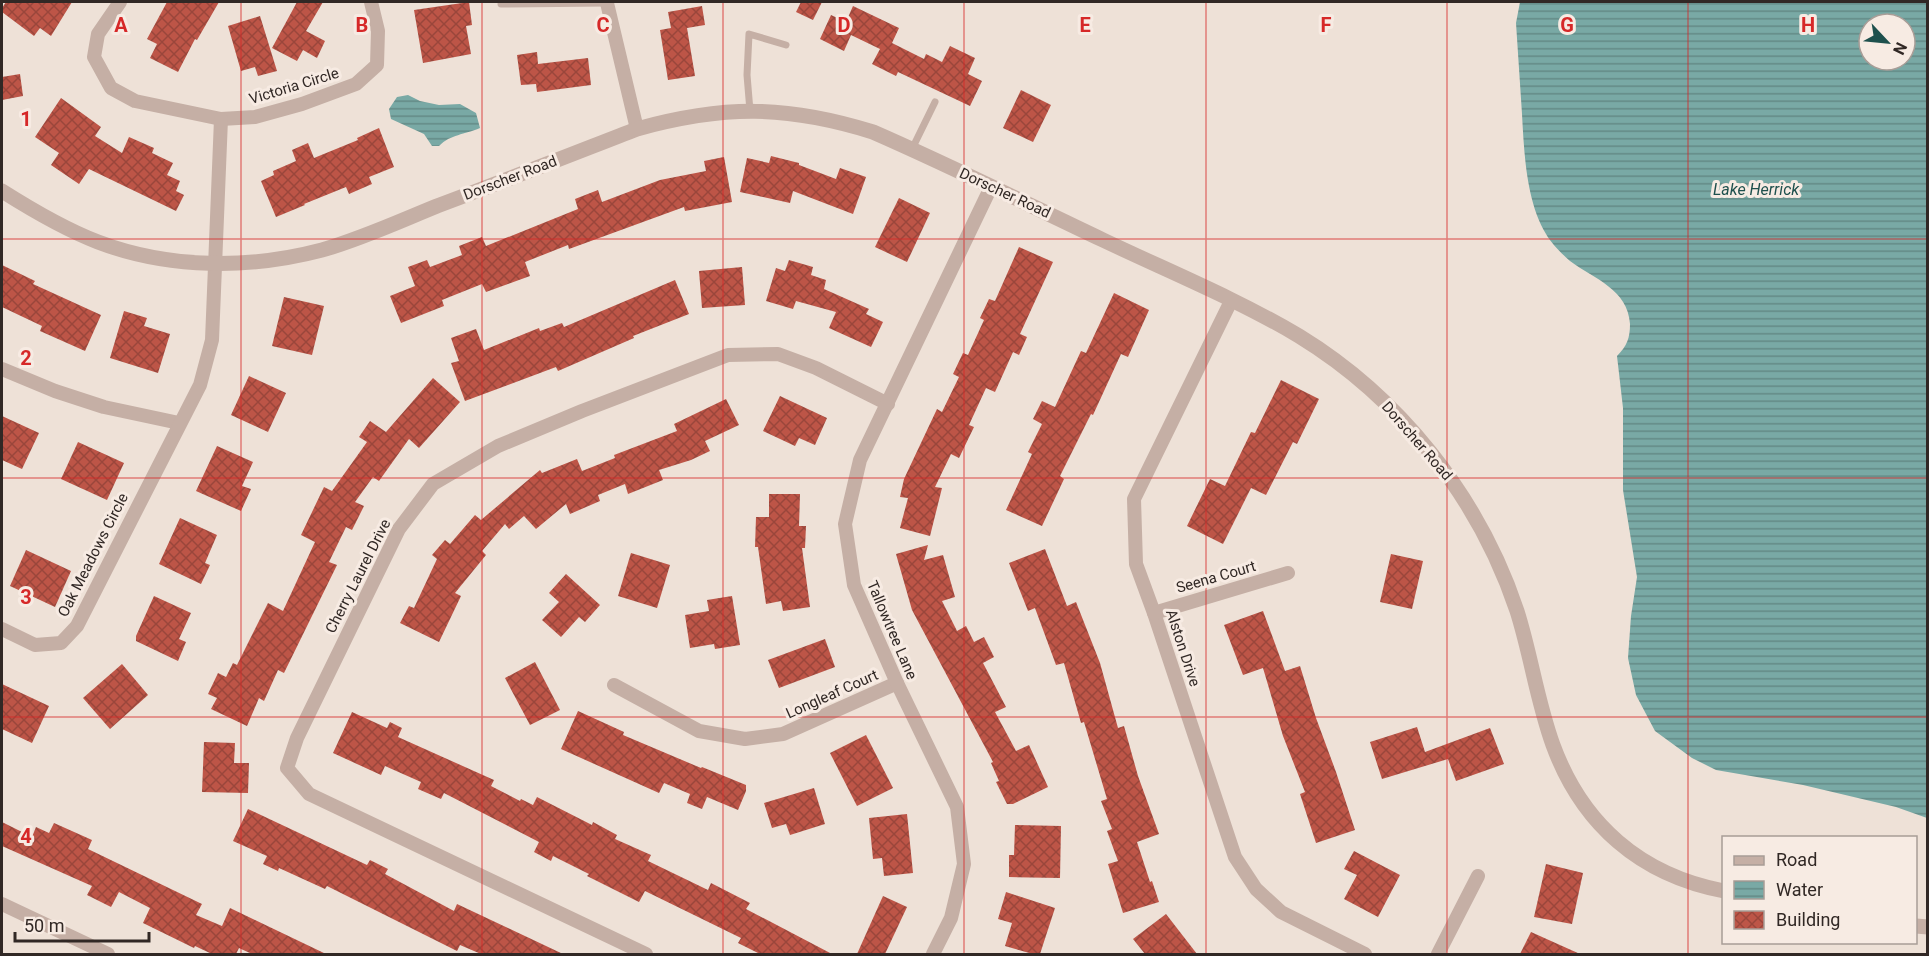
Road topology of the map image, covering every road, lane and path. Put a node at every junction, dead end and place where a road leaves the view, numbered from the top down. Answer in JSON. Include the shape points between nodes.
{"nodes":[{"id":1,"x":120,"y":2,"type":"edge"},
{"id":2,"x":371,"y":2,"type":"edge"},
{"id":3,"x":606,"y":2,"type":"edge"},
{"id":4,"x":501,"y":4,"type":"dead end"},
{"id":5,"x":786,"y":45,"type":"dead end"},
{"id":6,"x":935,"y":102,"type":"dead end"},
{"id":7,"x":750,"y":111,"type":"junction"},
{"id":8,"x":220,"y":119,"type":"junction"},
{"id":9,"x":637,"y":129,"type":"junction"},
{"id":10,"x":912,"y":149,"type":"junction"},
{"id":11,"x":991,"y":187,"type":"junction"},
{"id":12,"x":2,"y":191,"type":"edge"},
{"id":13,"x":214,"y":264,"type":"junction"},
{"id":14,"x":1231,"y":301,"type":"junction"},
{"id":15,"x":2,"y":369,"type":"edge"},
{"id":16,"x":888,"y":404,"type":"junction"},
{"id":17,"x":179,"y":423,"type":"junction"},
{"id":18,"x":1288,"y":573,"type":"dead end"},
{"id":19,"x":1154,"y":612,"type":"junction"},
{"id":20,"x":2,"y":629,"type":"edge"},
{"id":21,"x":897,"y":683,"type":"junction"},
{"id":22,"x":614,"y":685,"type":"dead end"},
{"id":23,"x":1478,"y":876,"type":"dead end"},
{"id":24,"x":1722,"y":890,"type":"edge"},
{"id":25,"x":2,"y":904,"type":"edge"},
{"id":26,"x":108,"y":954,"type":"edge"},
{"id":27,"x":646,"y":954,"type":"edge"},
{"id":28,"x":933,"y":954,"type":"edge"},
{"id":29,"x":1365,"y":954,"type":"edge"},
{"id":30,"x":1438,"y":954,"type":"edge"}],
"edges":[{"from":1,"to":8,"type":"street","name":"Victoria Circle","via":[[98,34],[94,57],[111,88],[135,101]]},
{"from":2,"to":8,"type":"street","name":"Victoria Circle","via":[[378,31],[377,65],[356,84],[255,117]]},
{"from":3,"to":4,"type":"lane"},
{"from":3,"to":9,"type":"street"},
{"from":5,"to":7,"type":"lane","via":[[749,34]]},
{"from":6,"to":10,"type":"lane"},
{"from":7,"to":9,"type":"street","name":"Dorscher Road","via":[[714,112]]},
{"from":7,"to":10,"type":"street","name":"Dorscher Road","via":[[800,114],[841,122]]},
{"from":8,"to":13,"type":"street"},
{"from":9,"to":13,"type":"street","name":"Dorscher Road","via":[[325,249],[260,262]]},
{"from":10,"to":11,"type":"street","name":"Dorscher Road"},
{"from":11,"to":14,"type":"street","name":"Dorscher Road"},
{"from":11,"to":16,"type":"street","name":"Tallowtree Lane"},
{"from":12,"to":13,"type":"street","name":"Dorscher Road","via":[[99,242],[158,258]]},
{"from":13,"to":17,"type":"street","name":"Oak Meadows Circle","via":[[212,340],[200,385]]},
{"from":14,"to":19,"type":"street","name":"Alston Drive","via":[[1134,499],[1136,564]]},
{"from":14,"to":24,"type":"street","name":"Dorscher Road","via":[[1299,336],[1335,361],[1402,419],[1429,451],[1455,485],[1502,574],[1517,611],[1552,743],[1585,808],[1630,852],[1658,869],[1681,880]]},
{"from":15,"to":17,"type":"street","via":[[104,407]]},
{"from":16,"to":21,"type":"street","name":"Tallowtree Lane","via":[[860,460],[845,524],[854,585]]},
{"from":16,"to":27,"type":"street","name":"Cherry Laurel Drive","via":[[778,354],[728,355],[498,446],[433,484],[399,529],[297,738],[287,768],[309,794]]},
{"from":17,"to":20,"type":"street","name":"Oak Meadows Circle","via":[[77,626],[61,643],[35,645]]},
{"from":18,"to":19,"type":"street","name":"Seena Court"},
{"from":19,"to":29,"type":"street","name":"Alston Drive","via":[[1235,857],[1256,889],[1281,912]]},
{"from":21,"to":22,"type":"street","name":"Longleaf Court","via":[[783,734],[745,739],[699,731]]},
{"from":21,"to":28,"type":"street","name":"Tallowtree Lane","via":[[957,807],[964,864],[951,918]]},
{"from":23,"to":30,"type":"street"},
{"from":25,"to":26,"type":"street"}]}
